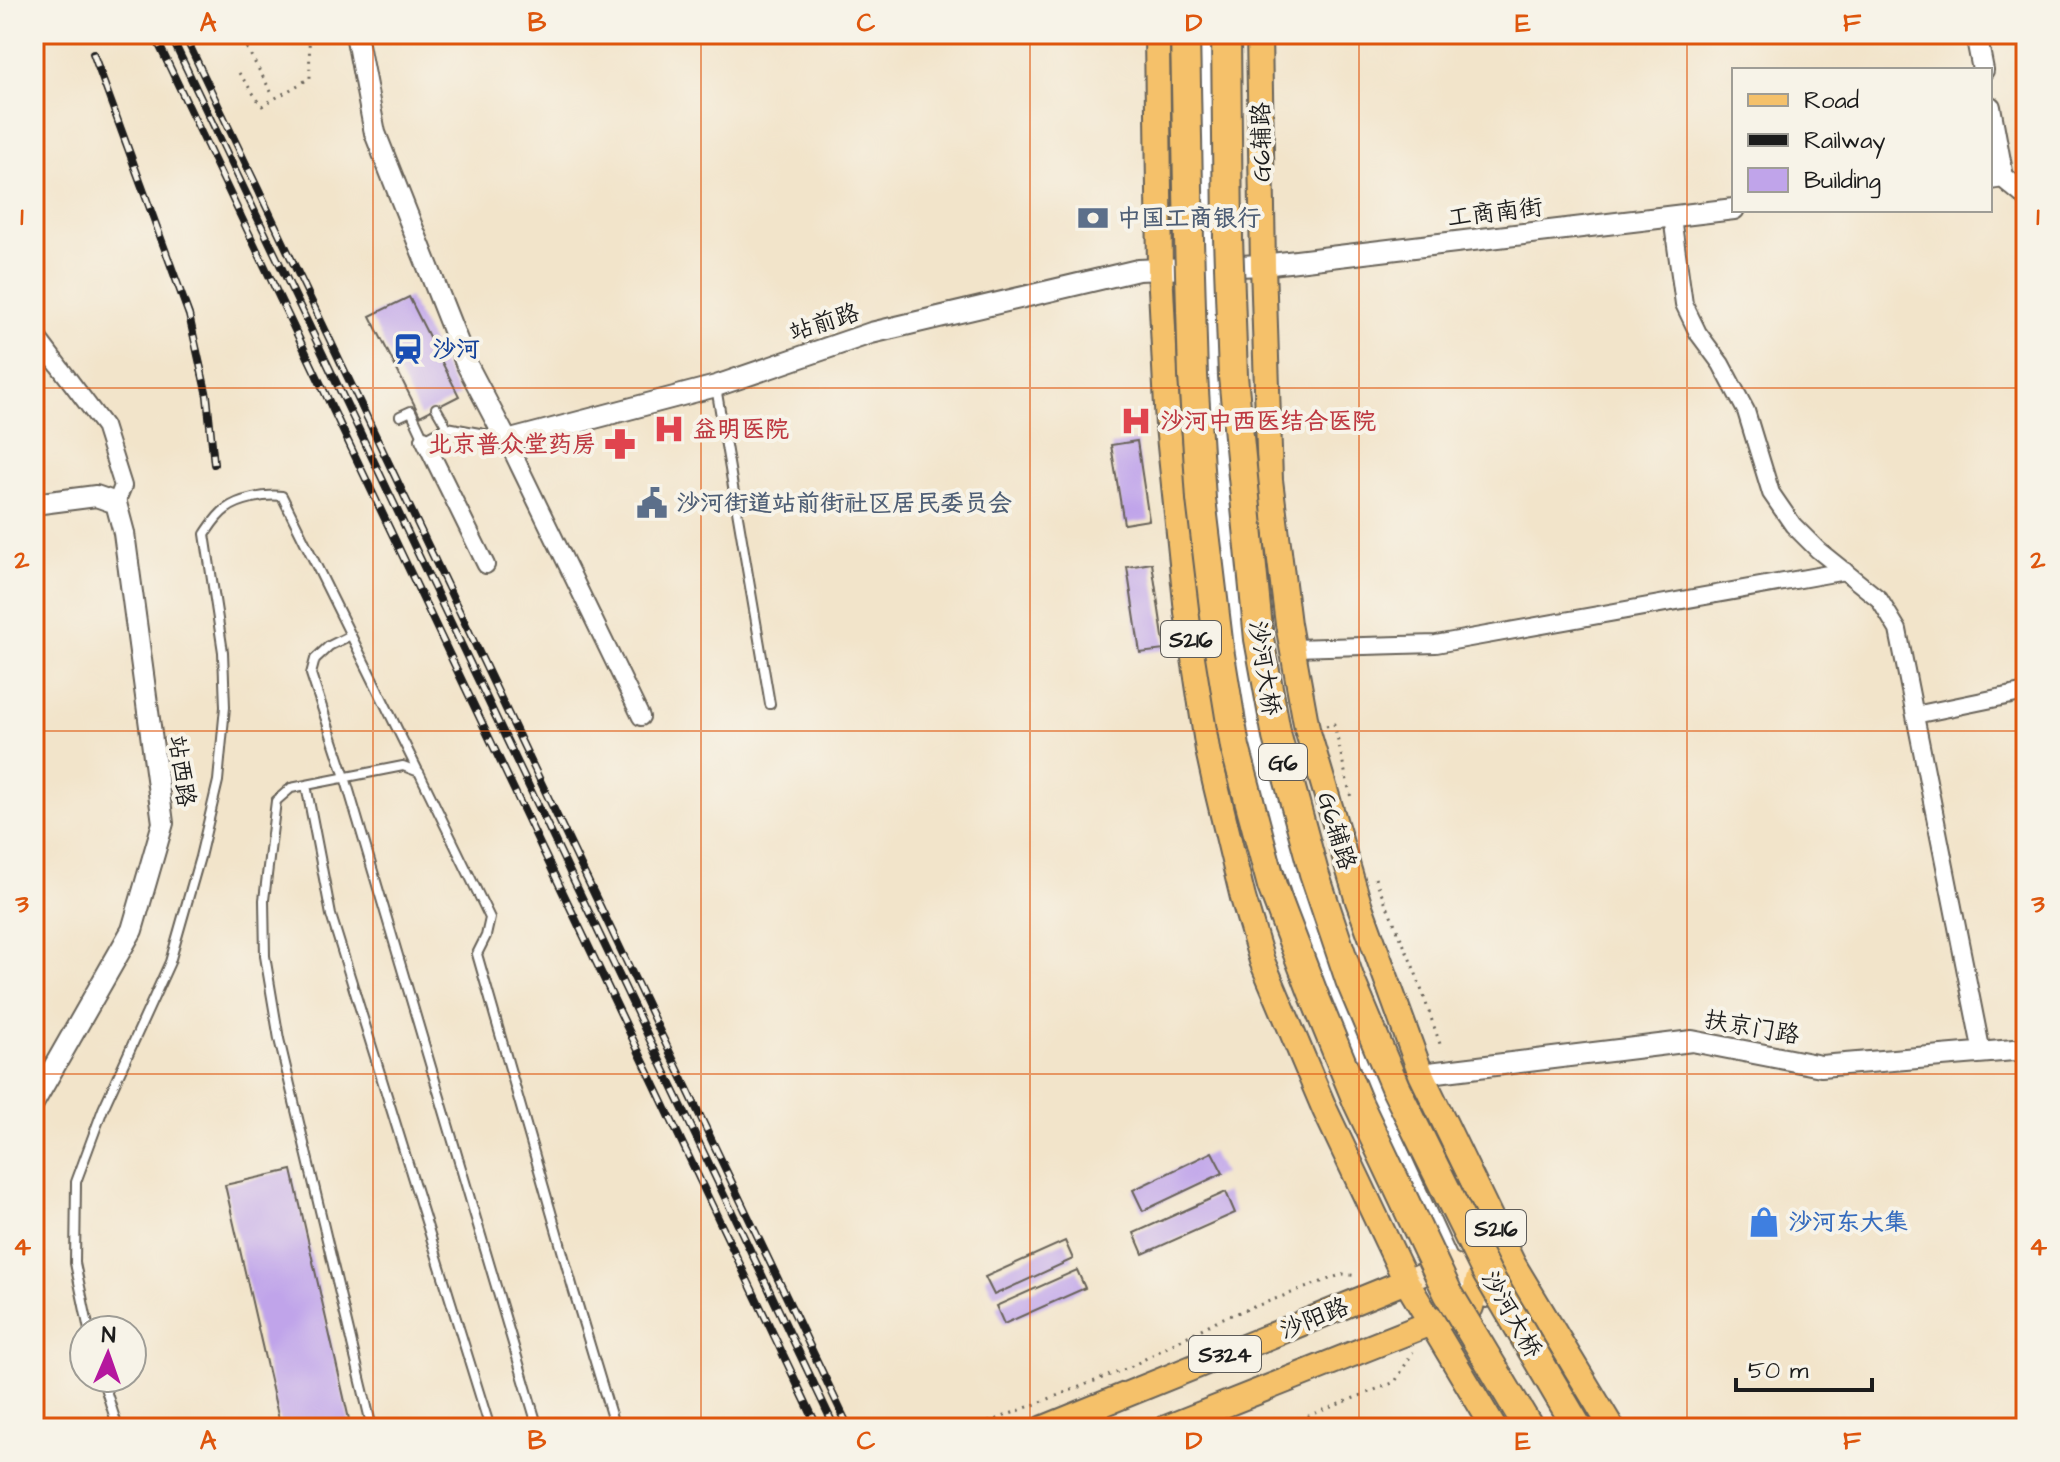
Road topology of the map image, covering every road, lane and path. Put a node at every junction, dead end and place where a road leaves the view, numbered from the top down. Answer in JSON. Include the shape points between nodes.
{"nodes":[{"id":1,"x":239,"y":34,"type":"edge"},
{"id":2,"x":309,"y":34,"type":"edge"},
{"id":3,"x":356,"y":34,"type":"edge"},
{"id":4,"x":1157,"y":34,"type":"edge"},
{"id":5,"x":1185,"y":34,"type":"edge"},
{"id":6,"x":1204,"y":34,"type":"edge"},
{"id":7,"x":1226,"y":34,"type":"edge"},
{"id":8,"x":1259,"y":34,"type":"edge"},
{"id":9,"x":1976,"y":34,"type":"edge"},
{"id":10,"x":1983,"y":68,"type":"edge"},
{"id":11,"x":239,"y":73,"type":"dead end"},
{"id":12,"x":275,"y":98,"type":"junction"},
{"id":13,"x":1992,"y":127,"type":"edge"},
{"id":14,"x":1997,"y":178,"type":"edge"},
{"id":15,"x":2026,"y":196,"type":"edge"},
{"id":16,"x":1732,"y":209,"type":"edge"},
{"id":17,"x":1672,"y":217,"type":"junction"},
{"id":18,"x":1263,"y":265,"type":"junction"},
{"id":19,"x":1210,"y":267,"type":"junction"},
{"id":20,"x":1160,"y":269,"type":"junction"},
{"id":21,"x":34,"y":333,"type":"edge"},
{"id":22,"x":716,"y":386,"type":"junction"},
{"id":23,"x":436,"y":408,"type":"dead end"},
{"id":24,"x":400,"y":416,"type":"dead end"},
{"id":25,"x":447,"y":427,"type":"junction"},
{"id":26,"x":424,"y":439,"type":"junction"},
{"id":27,"x":507,"y":441,"type":"junction"},
{"id":28,"x":116,"y":503,"type":"junction"},
{"id":29,"x":34,"y":504,"type":"edge"},
{"id":30,"x":486,"y":565,"type":"dead end"},
{"id":31,"x":1845,"y":571,"type":"junction"},
{"id":32,"x":351,"y":635,"type":"junction"},
{"id":33,"x":1292,"y":648,"type":"junction"},
{"id":34,"x":2026,"y":692,"type":"edge"},
{"id":35,"x":770,"y":704,"type":"dead end"},
{"id":36,"x":1915,"y":715,"type":"junction"},
{"id":37,"x":641,"y":717,"type":"dead end"},
{"id":38,"x":419,"y":772,"type":"junction"},
{"id":39,"x":345,"y":777,"type":"junction"},
{"id":40,"x":306,"y":785,"type":"junction"},
{"id":41,"x":2026,"y":1051,"type":"edge"},
{"id":42,"x":1982,"y":1053,"type":"junction"},
{"id":43,"x":1421,"y":1074,"type":"junction"},
{"id":44,"x":34,"y":1102,"type":"edge"},
{"id":45,"x":1450,"y":1263,"type":"junction"},
{"id":46,"x":1359,"y":1276,"type":"dead end"},
{"id":47,"x":1478,"y":1280,"type":"junction"},
{"id":48,"x":1406,"y":1281,"type":"junction"},
{"id":49,"x":1471,"y":1307,"type":"junction"},
{"id":50,"x":86,"y":1314,"type":"edge"},
{"id":51,"x":1430,"y":1324,"type":"junction"},
{"id":52,"x":107,"y":1394,"type":"edge"},
{"id":53,"x":1554,"y":1422,"type":"edge"},
{"id":54,"x":118,"y":1428,"type":"edge"},
{"id":55,"x":372,"y":1428,"type":"edge"},
{"id":56,"x":490,"y":1428,"type":"edge"},
{"id":57,"x":538,"y":1428,"type":"edge"},
{"id":58,"x":615,"y":1428,"type":"edge"},
{"id":59,"x":974,"y":1428,"type":"edge"},
{"id":60,"x":1044,"y":1428,"type":"edge"},
{"id":61,"x":1166,"y":1428,"type":"edge"},
{"id":62,"x":1278,"y":1428,"type":"edge"},
{"id":63,"x":1494,"y":1428,"type":"edge"},
{"id":64,"x":1529,"y":1428,"type":"edge"},
{"id":65,"x":1578,"y":1428,"type":"edge"},
{"id":66,"x":1588,"y":1428,"type":"edge"},
{"id":67,"x":1612,"y":1428,"type":"edge"}],
"edges":[{"from":1,"to":12,"type":"path"},
{"from":2,"to":12,"type":"path","via":[[310,78]]},
{"from":3,"to":27,"type":"street","via":[[375,133],[466,363]]},
{"from":4,"to":20,"type":"main road","number":"S216"},
{"from":5,"to":64,"type":"highway","name":"沙河大桥","number":"G6","bridge":true,"via":[[1201,499],[1235,747],[1272,886],[1358,1103],[1448,1293]]},
{"from":6,"to":19,"type":"street"},
{"from":7,"to":65,"type":"highway","name":"沙河大桥","number":"G6","bridge":true,"via":[[1233,376],[1259,639],[1277,737],[1350,980],[1395,1087],[1487,1273]]},
{"from":8,"to":18,"type":"main road","name":"G6辅路","number":"S216"},
{"from":9,"to":10,"type":"street"},
{"from":11,"to":12,"type":"path","via":[[262,106]]},
{"from":13,"to":14,"type":"street"},
{"from":14,"to":15,"type":"street"},
{"from":16,"to":17,"type":"street","name":"工商南街"},
{"from":17,"to":18,"type":"street","name":"工商南街"},
{"from":17,"to":31,"type":"street","via":[[1684,304],[1746,411],[1771,493],[1793,525]]},
{"from":18,"to":19,"type":"street","name":"工商南街"},
{"from":18,"to":33,"type":"main road","name":"G6辅路","number":"S216","via":[[1270,480]]},
{"from":19,"to":20,"type":"street","name":"站前路"},
{"from":19,"to":45,"type":"street","via":[[1213,376],[1233,590],[1273,807],[1330,986]]},
{"from":20,"to":22,"type":"street","name":"站前路","via":[[871,333]]},
{"from":20,"to":48,"type":"main road","number":"S216","via":[[1168,426],[1187,612],[1208,750],[1243,898],[1278,1000]]},
{"from":21,"to":28,"type":"street","via":[[104,426],[123,486]]},
{"from":22,"to":27,"type":"street","name":"站前路"},
{"from":22,"to":35,"type":"lane"},
{"from":23,"to":25,"type":"lane"},
{"from":24,"to":26,"type":"lane","via":[[411,411]]},
{"from":25,"to":26,"type":"lane"},
{"from":25,"to":27,"type":"lane"},
{"from":26,"to":30,"type":"street"},
{"from":27,"to":37,"type":"street"},
{"from":28,"to":29,"type":"street","via":[[96,496]]},
{"from":28,"to":44,"type":"street","name":"站西路","via":[[163,823],[132,930]]},
{"from":31,"to":33,"type":"street","via":[[1436,644]]},
{"from":31,"to":36,"type":"street","via":[[1879,599],[1898,630]]},
{"from":32,"to":38,"type":"lane"},
{"from":32,"to":39,"type":"lane","via":[[315,659],[311,674]]},
{"from":32,"to":50,"type":"lane","via":[[282,496],[222,512],[205,534],[223,652],[225,707],[218,781],[170,962],[76,1182],[75,1263]]},
{"from":33,"to":43,"type":"main road","name":"G6辅路","number":"S216","via":[[1307,729],[1333,821]]},
{"from":34,"to":36,"type":"street"},
{"from":36,"to":42,"type":"street"},
{"from":38,"to":39,"type":"lane","via":[[403,766]]},
{"from":38,"to":58,"type":"lane","via":[[490,918],[477,954]]},
{"from":39,"to":40,"type":"lane"},
{"from":39,"to":57,"type":"lane"},
{"from":40,"to":55,"type":"lane","via":[[291,788],[276,801],[264,900],[265,956],[279,1039]]},
{"from":40,"to":56,"type":"lane","via":[[331,915]]},
{"from":41,"to":42,"type":"street","name":"扶京门路"},
{"from":42,"to":43,"type":"street","name":"扶京门路","via":[[1821,1066],[1692,1041]]},
{"from":43,"to":67,"type":"main road","name":"G6辅路","number":"S216","via":[[1513,1264]]},
{"from":45,"to":47,"type":"main road"},
{"from":45,"to":48,"type":"main road"},
{"from":45,"to":49,"type":"street"},
{"from":46,"to":59,"type":"path","via":[[1343,1274],[1218,1320],[1128,1368]]},
{"from":47,"to":49,"type":"main road"},
{"from":47,"to":53,"type":"main road"},
{"from":48,"to":51,"type":"main road","number":"S216"},
{"from":48,"to":60,"type":"main road","name":"沙阳路","number":"S324"},
{"from":49,"to":51,"type":"main road","name":"沙阳路","number":"S324"},
{"from":49,"to":53,"type":"street"},
{"from":51,"to":61,"type":"main road","name":"沙阳路","number":"S324"},
{"from":51,"to":62,"type":"path","via":[[1395,1382]]},
{"from":51,"to":63,"type":"main road","number":"S216"},
{"from":52,"to":54,"type":"lane"},
{"from":53,"to":66,"type":"main road"}]}
